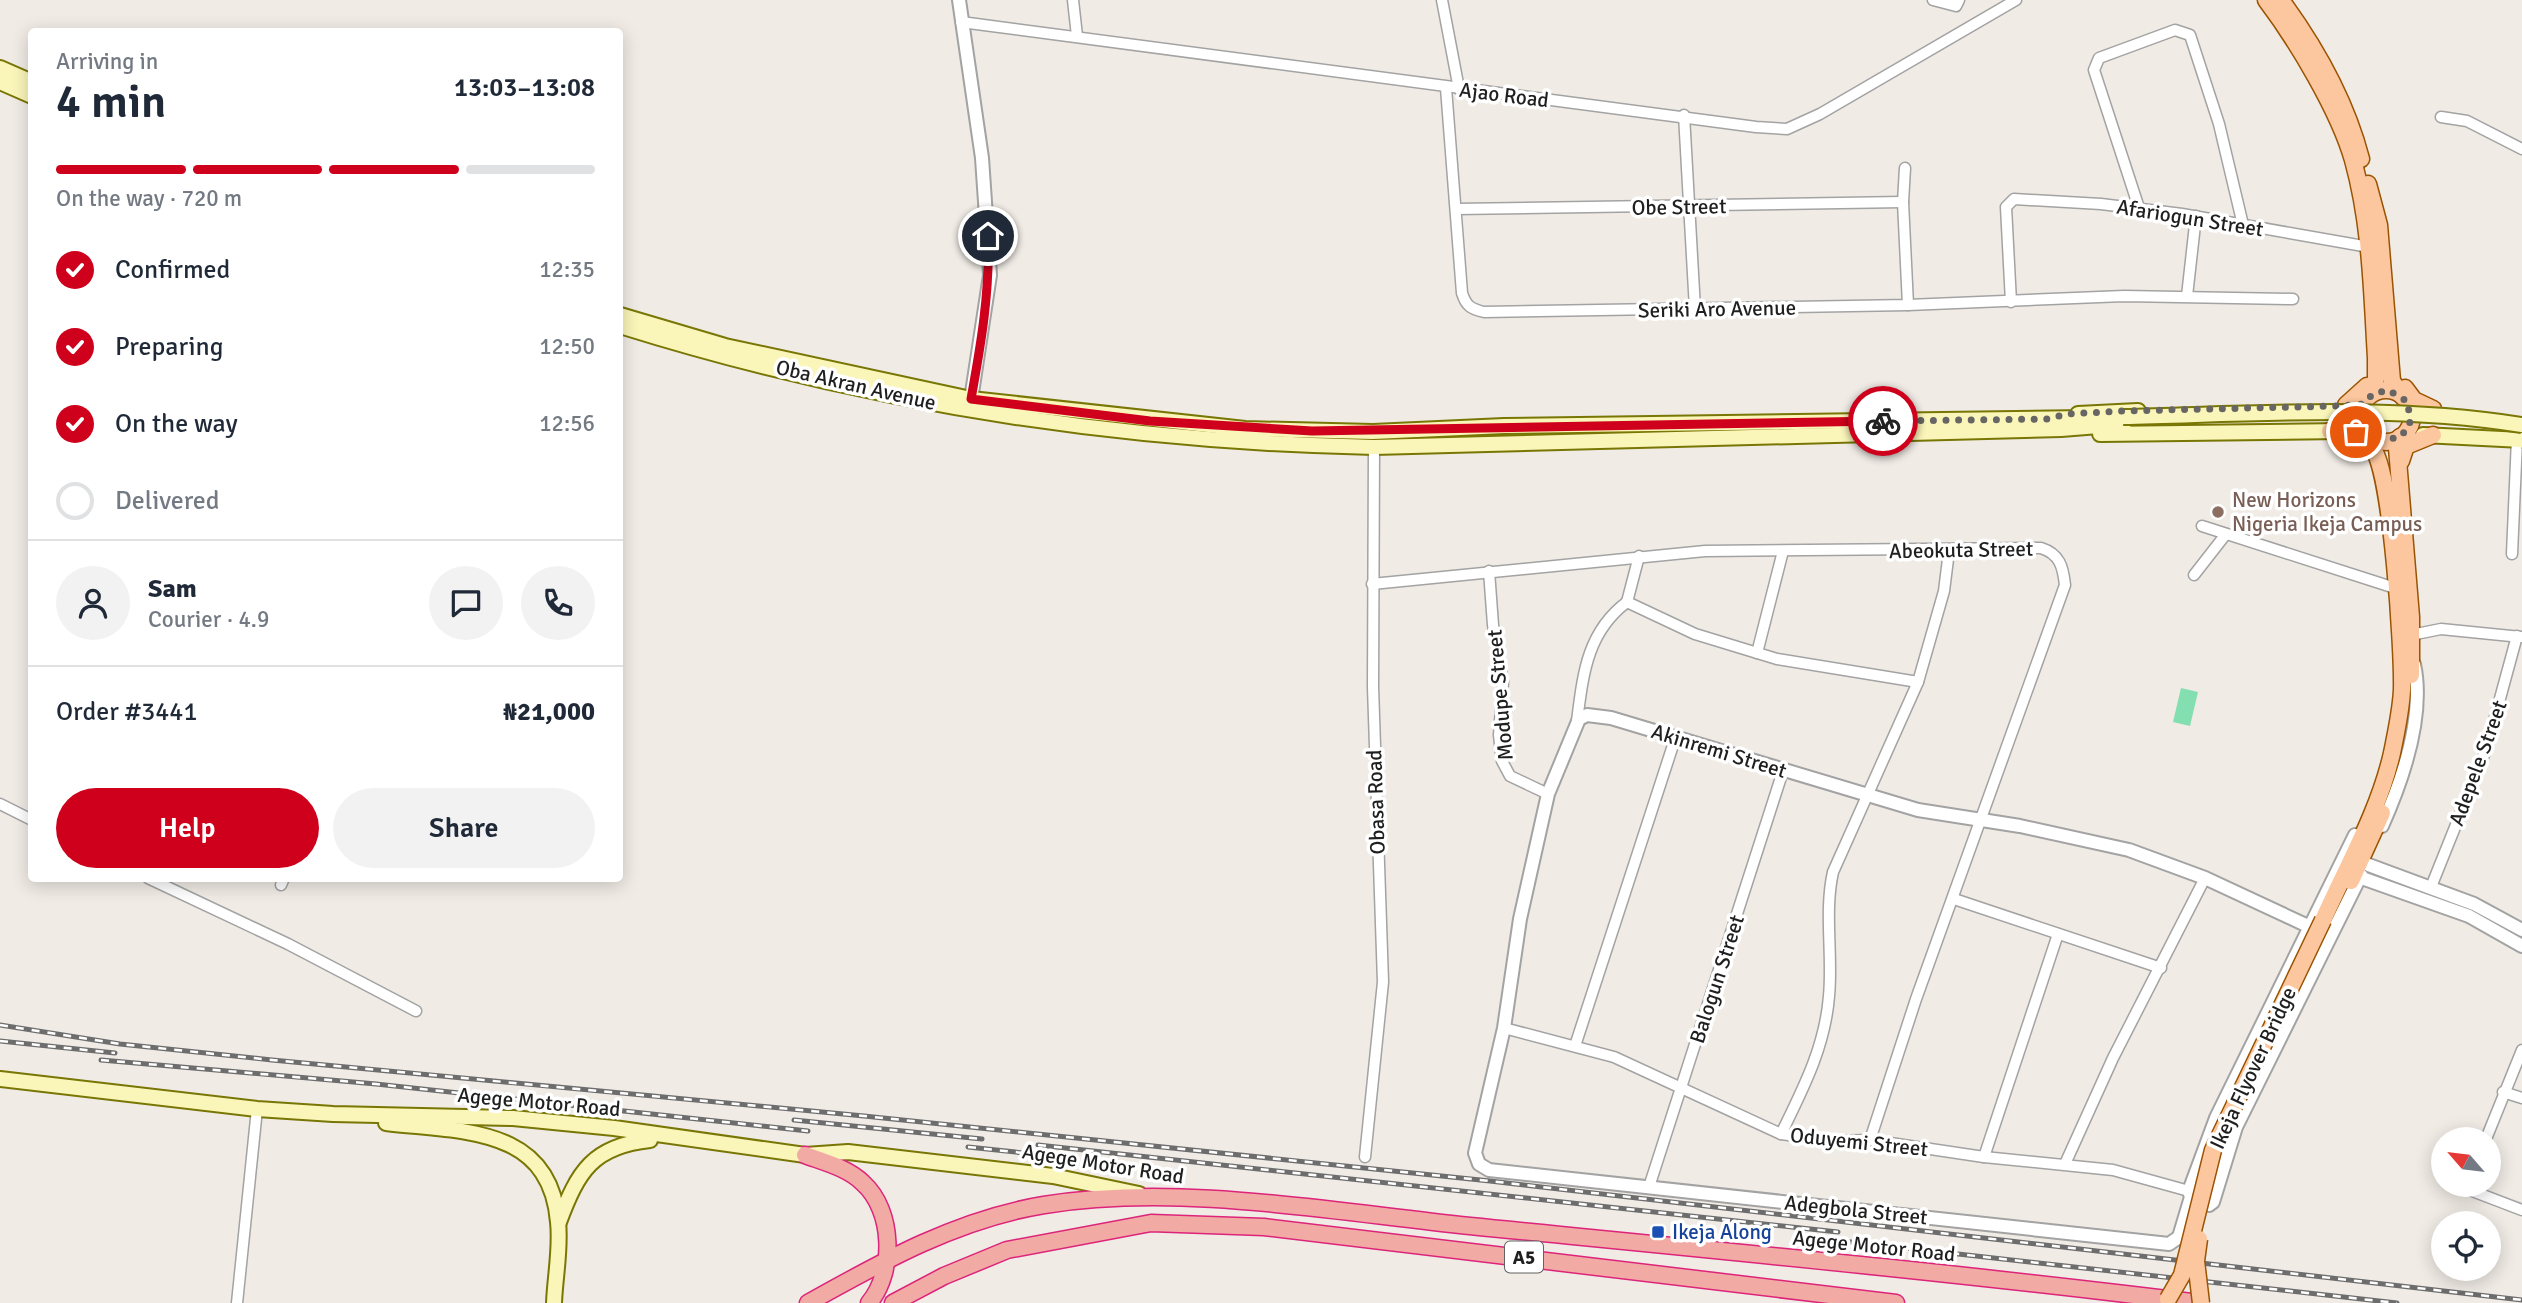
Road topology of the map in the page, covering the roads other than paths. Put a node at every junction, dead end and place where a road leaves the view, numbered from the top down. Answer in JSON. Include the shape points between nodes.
{"nodes":[{"id":1,"x":959,"y":0,"type":"edge"},
{"id":2,"x":1073,"y":0,"type":"edge"},
{"id":3,"x":1442,"y":0,"type":"edge"},
{"id":4,"x":1933,"y":0,"type":"edge"},
{"id":5,"x":1959,"y":0,"type":"edge"},
{"id":6,"x":2016,"y":0,"type":"edge"},
{"id":7,"x":2266,"y":0,"type":"edge"},
{"id":8,"x":2281,"y":0,"type":"edge"},
{"id":9,"x":961,"y":22,"type":"junction"},
{"id":10,"x":1077,"y":36,"type":"junction"},
{"id":11,"x":0,"y":68,"type":"edge"},
{"id":12,"x":28,"y":80,"type":"edge"},
{"id":13,"x":0,"y":82,"type":"edge"},
{"id":14,"x":1446,"y":88,"type":"junction"},
{"id":15,"x":1459,"y":89,"type":"junction"},
{"id":16,"x":28,"y":94,"type":"edge"},
{"id":17,"x":1684,"y":115,"type":"junction"},
{"id":18,"x":2441,"y":117,"type":"dead end"},
{"id":19,"x":2522,"y":149,"type":"edge"},
{"id":20,"x":2356,"y":158,"type":"junction"},
{"id":21,"x":1905,"y":168,"type":"dead end"},
{"id":22,"x":1903,"y":202,"type":"junction"},
{"id":23,"x":1689,"y":207,"type":"junction"},
{"id":24,"x":2139,"y":208,"type":"junction"},
{"id":25,"x":1456,"y":209,"type":"junction"},
{"id":26,"x":2196,"y":216,"type":"junction"},
{"id":27,"x":2243,"y":225,"type":"junction"},
{"id":28,"x":2369,"y":247,"type":"junction"},
{"id":29,"x":2188,"y":296,"type":"junction"},
{"id":30,"x":2293,"y":299,"type":"dead end"},
{"id":31,"x":2011,"y":302,"type":"junction"},
{"id":32,"x":1908,"y":305,"type":"junction"},
{"id":33,"x":1695,"y":309,"type":"junction"},
{"id":34,"x":623,"y":316,"type":"edge"},
{"id":35,"x":623,"y":327,"type":"edge"},
{"id":36,"x":2383,"y":366,"type":"junction"},
{"id":37,"x":2403,"y":397,"type":"junction"},
{"id":38,"x":2365,"y":401,"type":"junction"},
{"id":39,"x":971,"y":405,"type":"junction"},
{"id":40,"x":2346,"y":405,"type":"junction"},
{"id":41,"x":2263,"y":407,"type":"junction"},
{"id":42,"x":2433,"y":409,"type":"junction"},
{"id":43,"x":2522,"y":418,"type":"edge"},
{"id":44,"x":2123,"y":421,"type":"junction"},
{"id":45,"x":2055,"y":424,"type":"junction"},
{"id":46,"x":2522,"y":425,"type":"edge"},
{"id":47,"x":2264,"y":431,"type":"junction"},
{"id":48,"x":2330,"y":431,"type":"junction"},
{"id":49,"x":2367,"y":434,"type":"junction"},
{"id":50,"x":2433,"y":435,"type":"junction"},
{"id":51,"x":2400,"y":437,"type":"junction"},
{"id":52,"x":2520,"y":437,"type":"edge"},
{"id":53,"x":1374,"y":447,"type":"junction"},
{"id":54,"x":2395,"y":481,"type":"junction"},
{"id":55,"x":2202,"y":526,"type":"dead end"},
{"id":56,"x":2225,"y":534,"type":"junction"},
{"id":57,"x":1783,"y":551,"type":"junction"},
{"id":58,"x":1949,"y":551,"type":"junction"},
{"id":59,"x":2512,"y":554,"type":"dead end"},
{"id":60,"x":1639,"y":556,"type":"junction"},
{"id":61,"x":1489,"y":571,"type":"junction"},
{"id":62,"x":2194,"y":575,"type":"dead end"},
{"id":63,"x":1372,"y":584,"type":"junction"},
{"id":64,"x":2395,"y":588,"type":"junction"},
{"id":65,"x":1627,"y":602,"type":"junction"},
{"id":66,"x":2405,"y":637,"type":"junction"},
{"id":67,"x":2519,"y":637,"type":"edge"},
{"id":68,"x":1757,"y":653,"type":"junction"},
{"id":69,"x":2407,"y":662,"type":"junction"},
{"id":70,"x":1918,"y":682,"type":"junction"},
{"id":71,"x":1577,"y":721,"type":"junction"},
{"id":72,"x":1675,"y":739,"type":"junction"},
{"id":73,"x":1783,"y":771,"type":"junction"},
{"id":74,"x":1548,"y":794,"type":"junction"},
{"id":75,"x":1868,"y":797,"type":"junction"},
{"id":76,"x":0,"y":804,"type":"edge"},
{"id":77,"x":28,"y":818,"type":"edge"},
{"id":78,"x":1982,"y":822,"type":"junction"},
{"id":79,"x":2366,"y":864,"type":"junction"},
{"id":80,"x":2360,"y":877,"type":"junction"},
{"id":81,"x":2205,"y":878,"type":"junction"},
{"id":82,"x":156,"y":882,"type":"edge"},
{"id":83,"x":2431,"y":887,"type":"junction"},
{"id":84,"x":1954,"y":899,"type":"junction"},
{"id":85,"x":2320,"y":923,"type":"junction"},
{"id":86,"x":2522,"y":930,"type":"edge"},
{"id":87,"x":2058,"y":934,"type":"junction"},
{"id":88,"x":2522,"y":946,"type":"edge"},
{"id":89,"x":2161,"y":968,"type":"junction"},
{"id":90,"x":416,"y":1011,"type":"dead end"},
{"id":91,"x":1504,"y":1028,"type":"junction"},
{"id":92,"x":1576,"y":1045,"type":"junction"},
{"id":93,"x":2522,"y":1050,"type":"edge"},
{"id":94,"x":0,"y":1079,"type":"edge"},
{"id":95,"x":1683,"y":1087,"type":"junction"},
{"id":96,"x":2503,"y":1092,"type":"junction"},
{"id":97,"x":2522,"y":1098,"type":"edge"},
{"id":98,"x":257,"y":1109,"type":"junction"},
{"id":99,"x":333,"y":1114,"type":"junction"},
{"id":100,"x":2490,"y":1127,"type":"edge"},
{"id":101,"x":1782,"y":1134,"type":"junction"},
{"id":102,"x":670,"y":1138,"type":"junction"},
{"id":103,"x":1870,"y":1140,"type":"junction"},
{"id":104,"x":805,"y":1156,"type":"junction"},
{"id":105,"x":1365,"y":1157,"type":"dead end"},
{"id":106,"x":1984,"y":1157,"type":"junction"},
{"id":107,"x":2065,"y":1164,"type":"junction"},
{"id":108,"x":1648,"y":1187,"type":"junction"},
{"id":109,"x":2190,"y":1194,"type":"junction"},
{"id":110,"x":1147,"y":1196,"type":"junction"},
{"id":111,"x":2485,"y":1197,"type":"edge"},
{"id":112,"x":2522,"y":1210,"type":"edge"},
{"id":113,"x":559,"y":1223,"type":"junction"},
{"id":114,"x":887,"y":1258,"type":"junction"},
{"id":115,"x":2168,"y":1299,"type":"junction"},
{"id":116,"x":237,"y":1303,"type":"edge"},
{"id":117,"x":554,"y":1303,"type":"edge"},
{"id":118,"x":808,"y":1303,"type":"edge"},
{"id":119,"x":869,"y":1303,"type":"edge"},
{"id":120,"x":893,"y":1303,"type":"edge"},
{"id":121,"x":1896,"y":1303,"type":"edge"},
{"id":122,"x":2201,"y":1303,"type":"edge"}],
"edges":[{"from":1,"to":9,"type":"street"},
{"from":2,"to":10,"type":"street"},
{"from":3,"to":15,"type":"street"},
{"from":4,"to":5,"type":"street","via":[[1956,6]]},
{"from":6,"to":17,"type":"street","name":"Ajao Road","via":[[1797,125],[1776,129]]},
{"from":7,"to":20,"type":"main road","via":[[2316,78]]},
{"from":8,"to":20,"type":"main road","via":[[2331,79],[2352,125]]},
{"from":9,"to":10,"type":"street","name":"Ajao Road"},
{"from":9,"to":39,"type":"street","via":[[982,158],[990,275]]},
{"from":10,"to":14,"type":"street","name":"Ajao Road"},
{"from":11,"to":12,"type":"main road"},
{"from":13,"to":16,"type":"main road"},
{"from":14,"to":15,"type":"street","name":"Ajao Road"},
{"from":14,"to":25,"type":"street","name":"Seriki Aro Avenue"},
{"from":15,"to":17,"type":"street","name":"Ajao Road"},
{"from":17,"to":23,"type":"street"},
{"from":18,"to":19,"type":"street","via":[[2467,121]]},
{"from":20,"to":28,"type":"main road"},
{"from":20,"to":36,"type":"main road","via":[[2379,225]]},
{"from":21,"to":22,"type":"street"},
{"from":22,"to":23,"type":"street","name":"Obe Street"},
{"from":22,"to":32,"type":"street"},
{"from":23,"to":25,"type":"street","name":"Obe Street"},
{"from":23,"to":33,"type":"street"},
{"from":24,"to":26,"type":"street","name":"Afariogun Street"},
{"from":24,"to":27,"type":"street","via":[[2094,70],[2099,58],[2175,30],[2184,31],[2190,35],[2219,124]]},
{"from":24,"to":31,"type":"street","name":"Afariogun Street","via":[[2009,202]]},
{"from":25,"to":33,"type":"street","name":"Seriki Aro Avenue","via":[[1462,293],[1472,309]]},
{"from":26,"to":27,"type":"street","name":"Afariogun Street"},
{"from":26,"to":29,"type":"street"},
{"from":27,"to":28,"type":"street","name":"Afariogun Street"},
{"from":28,"to":36,"type":"main road"},
{"from":29,"to":30,"type":"street","name":"Seriki Aro Avenue"},
{"from":29,"to":31,"type":"street","name":"Seriki Aro Avenue"},
{"from":31,"to":32,"type":"street","name":"Seriki Aro Avenue"},
{"from":32,"to":33,"type":"street","name":"Seriki Aro Avenue"},
{"from":34,"to":39,"type":"main road","name":"Oba Akran Avenue","via":[[725,346]]},
{"from":35,"to":39,"type":"main road","name":"Oba Akran Avenue","via":[[853,387]]},
{"from":36,"to":37,"type":"main road"},
{"from":36,"to":38,"type":"main road"},
{"from":36,"to":40,"type":"main road"},
{"from":36,"to":42,"type":"main road","via":[[2414,400]]},
{"from":37,"to":38,"type":"main road","via":[[2388,390]]},
{"from":37,"to":42,"type":"main road","via":[[2416,407]]},
{"from":37,"to":51,"type":"main road","via":[[2411,417]]},
{"from":38,"to":40,"type":"main road"},
{"from":38,"to":49,"type":"main road","via":[[2360,420]]},
{"from":39,"to":45,"type":"main road","name":"Oba Akran Avenue","via":[[1312,431]]},
{"from":39,"to":53,"type":"main road","name":"Oba Akran Avenue","via":[[1148,434]]},
{"from":40,"to":41,"type":"main road"},
{"from":41,"to":45,"type":"main road","via":[[2112,412]]},
{"from":41,"to":47,"type":"main road","via":[[2272,411],[2273,418]]},
{"from":42,"to":43,"type":"main road"},
{"from":43,"to":52,"type":"main road","via":[[2510,427]]},
{"from":44,"to":45,"type":"main road","name":"Oba Akran Avenue"},
{"from":44,"to":46,"type":"main road","name":"Oba Akran Avenue","bridge":true,"via":[[2314,412],[2437,415]]},
{"from":44,"to":52,"type":"main road","name":"Oba Akran Avenue","via":[[2435,424]]},
{"from":45,"to":47,"type":"main road","via":[[2077,434]]},
{"from":45,"to":53,"type":"main road","name":"Oba Akran Avenue"},
{"from":47,"to":48,"type":"main road"},
{"from":48,"to":49,"type":"main road"},
{"from":48,"to":54,"type":"main road","via":[[2364,440]]},
{"from":49,"to":51,"type":"main road","via":[[2379,441]]},
{"from":49,"to":54,"type":"main road","via":[[2381,448]]},
{"from":50,"to":51,"type":"main road"},
{"from":50,"to":52,"type":"main road"},
{"from":50,"to":54,"type":"main road","via":[[2406,446]]},
{"from":51,"to":54,"type":"main road"},
{"from":52,"to":59,"type":"street"},
{"from":53,"to":63,"type":"street","name":"Obasa Road"},
{"from":54,"to":64,"type":"main road"},
{"from":54,"to":66,"type":"main road"},
{"from":55,"to":56,"type":"street"},
{"from":56,"to":62,"type":"street"},
{"from":56,"to":64,"type":"street"},
{"from":57,"to":58,"type":"street","name":"Abeokuta Street"},
{"from":57,"to":60,"type":"street","name":"Abeokuta Street"},
{"from":57,"to":68,"type":"street"},
{"from":58,"to":70,"type":"street","via":[[1944,591]]},
{"from":58,"to":78,"type":"street","name":"Abeokuta Street","via":[[2049,550],[2062,563],[2065,585]]},
{"from":60,"to":61,"type":"street","name":"Abeokuta Street"},
{"from":60,"to":65,"type":"street"},
{"from":61,"to":63,"type":"street","name":"Abeokuta Street"},
{"from":61,"to":74,"type":"street","name":"Modupe Street","via":[[1503,682],[1502,761],[1510,776]]},
{"from":63,"to":105,"type":"street","name":"Obasa Road","via":[[1383,982]]},
{"from":64,"to":66,"type":"main road"},
{"from":65,"to":68,"type":"street","via":[[1695,634]]},
{"from":65,"to":71,"type":"street","via":[[1597,632],[1584,671]]},
{"from":66,"to":67,"type":"street","via":[[2441,629]]},
{"from":66,"to":69,"type":"main road"},
{"from":67,"to":83,"type":"street","name":"Adepele Street","via":[[2486,750]]},
{"from":68,"to":70,"type":"street"},
{"from":69,"to":79,"type":"street","via":[[2417,691],[2407,756]]},
{"from":69,"to":85,"type":"street","via":[[2375,793]]},
{"from":69,"to":85,"type":"main road","via":[[2402,723],[2377,801]]},
{"from":70,"to":75,"type":"street"},
{"from":71,"to":72,"type":"street","name":"Akinremi Street","via":[[1596,715]]},
{"from":71,"to":74,"type":"street"},
{"from":72,"to":73,"type":"street","name":"Akinremi Street"},
{"from":72,"to":92,"type":"street"},
{"from":73,"to":75,"type":"street","name":"Akinremi Street"},
{"from":73,"to":95,"type":"street","name":"Balogun Street"},
{"from":74,"to":91,"type":"street","via":[[1520,919]]},
{"from":75,"to":78,"type":"street","name":"Akinremi Street"},
{"from":75,"to":101,"type":"street","via":[[1831,883],[1829,997],[1821,1047]]},
{"from":76,"to":77,"type":"street"},
{"from":78,"to":81,"type":"street","name":"Akinremi Street","via":[[2103,842]]},
{"from":78,"to":84,"type":"street","name":"Abeokuta Street"},
{"from":79,"to":80,"type":"street"},
{"from":79,"to":83,"type":"street"},
{"from":80,"to":88,"type":"street","via":[[2469,916]]},
{"from":80,"to":109,"type":"street","via":[[2236,1127],[2213,1202],[2198,1203]]},
{"from":81,"to":85,"type":"street","name":"Akinremi Street"},
{"from":81,"to":89,"type":"street"},
{"from":82,"to":90,"type":"street"},
{"from":83,"to":86,"type":"street"},
{"from":84,"to":87,"type":"street"},
{"from":84,"to":103,"type":"street","name":"Abeokuta Street"},
{"from":85,"to":109,"type":"street","via":[[2216,1118]]},
{"from":85,"to":115,"type":"main road","name":"Ikeja Flyover Bridge","bridge":true,"via":[[2213,1150],[2182,1275]]},
{"from":85,"to":122,"type":"main road","name":"Ikeja Flyover Bridge","bridge":true,"via":[[2222,1151],[2196,1261]]},
{"from":87,"to":89,"type":"street"},
{"from":87,"to":106,"type":"street"},
{"from":89,"to":107,"type":"street","via":[[2113,1058]]},
{"from":91,"to":92,"type":"street","name":"Oduyemi Street"},
{"from":91,"to":108,"type":"street","name":"Adegbola Street","via":[[1475,1153],[1479,1164],[1489,1170]]},
{"from":92,"to":95,"type":"street","name":"Oduyemi Street"},
{"from":93,"to":96,"type":"street"},
{"from":94,"to":98,"type":"main road","name":"Agege Motor Road"},
{"from":95,"to":101,"type":"street","name":"Oduyemi Street"},
{"from":95,"to":108,"type":"street","name":"Balogun Street"},
{"from":96,"to":97,"type":"street"},
{"from":96,"to":100,"type":"street"},
{"from":98,"to":99,"type":"main road","name":"Agege Motor Road"},
{"from":98,"to":116,"type":"street"},
{"from":99,"to":102,"type":"main road","name":"Agege Motor Road","via":[[513,1118]]},
{"from":99,"to":113,"type":"main road","via":[[487,1136],[523,1149],[551,1186]]},
{"from":101,"to":103,"type":"street","name":"Oduyemi Street","via":[[1833,1141]]},
{"from":102,"to":104,"type":"main road","name":"Agege Motor Road"},
{"from":102,"to":113,"type":"main road","via":[[625,1142],[603,1153],[579,1177]]},
{"from":103,"to":106,"type":"street","name":"Oduyemi Street"},
{"from":104,"to":110,"type":"main road","name":"Agege Motor Road","via":[[875,1155],[1053,1176]]},
{"from":104,"to":114,"type":"highway","via":[[852,1174],[873,1194],[887,1232]]},
{"from":106,"to":107,"type":"street","name":"Oduyemi Street"},
{"from":107,"to":109,"type":"street","name":"Oduyemi Street","via":[[2113,1170]]},
{"from":108,"to":109,"type":"street","name":"Adegbola Street","via":[[2005,1224],[2158,1245],[2179,1237]]},
{"from":110,"to":114,"type":"highway","number":"A5","via":[[1080,1200],[1018,1211],[938,1235]]},
{"from":110,"to":115,"type":"highway","name":"Agege Motor Road","number":"A5","via":[[1671,1245]]},
{"from":111,"to":112,"type":"street"},
{"from":113,"to":117,"type":"main road"},
{"from":114,"to":118,"type":"highway","number":"A5"},
{"from":114,"to":119,"type":"highway","via":[[877,1293]]},
{"from":115,"to":122,"type":"highway","name":"Agege Motor Road","number":"A5"},
{"from":120,"to":121,"type":"highway","number":"A5","via":[[1007,1250],[1151,1223],[1264,1227]]}]}
